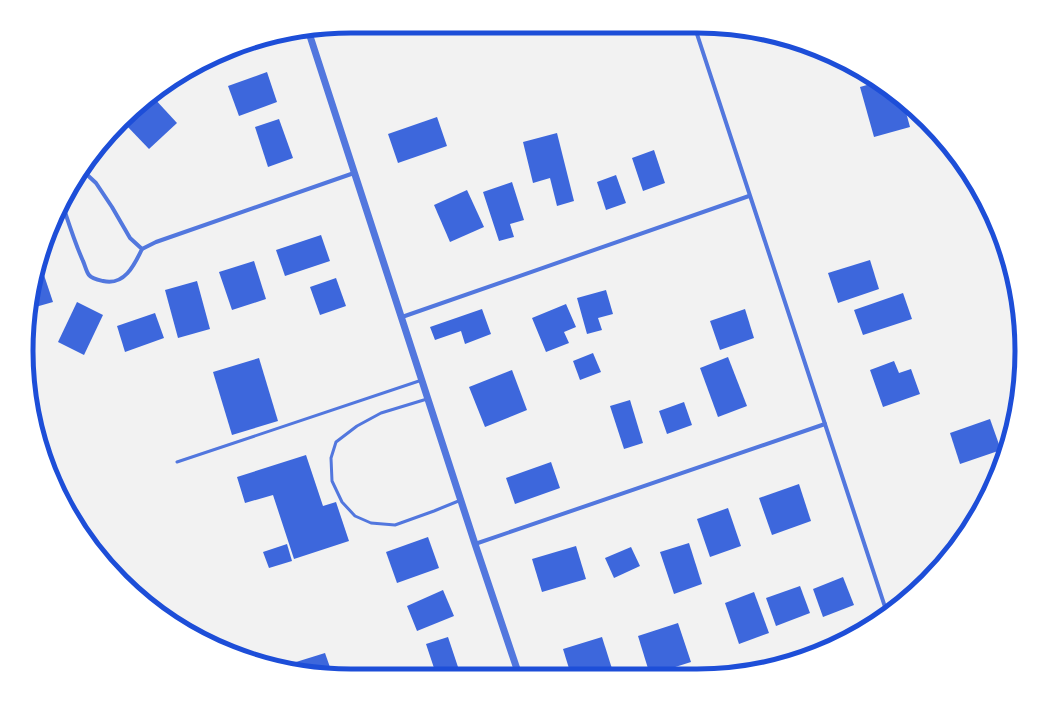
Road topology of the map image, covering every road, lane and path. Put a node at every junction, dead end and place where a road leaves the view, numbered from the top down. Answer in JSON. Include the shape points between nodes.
{"nodes":[{"id":1,"x":697,"y":33,"type":"edge"},
{"id":2,"x":310,"y":36,"type":"edge"},
{"id":3,"x":354,"y":173,"type":"junction"},
{"id":4,"x":87,"y":174,"type":"edge"},
{"id":5,"x":749,"y":196,"type":"junction"},
{"id":6,"x":65,"y":212,"type":"edge"},
{"id":7,"x":142,"y":249,"type":"junction"},
{"id":8,"x":402,"y":317,"type":"junction"},
{"id":9,"x":422,"y":380,"type":"junction"},
{"id":10,"x":428,"y":398,"type":"junction"},
{"id":11,"x":825,"y":424,"type":"junction"},
{"id":12,"x":177,"y":462,"type":"dead end"},
{"id":13,"x":461,"y":500,"type":"junction"},
{"id":14,"x":475,"y":544,"type":"junction"},
{"id":15,"x":885,"y":607,"type":"edge"},
{"id":16,"x":517,"y":669,"type":"edge"}],
"edges":[{"from":1,"to":5,"type":"street"},
{"from":2,"to":3,"type":"street"},
{"from":3,"to":7,"type":"street"},
{"from":3,"to":8,"type":"street"},
{"from":4,"to":7,"type":"street","via":[[96,183],[130,238]]},
{"from":5,"to":8,"type":"street"},
{"from":5,"to":11,"type":"street"},
{"from":6,"to":7,"type":"street","via":[[89,275],[97,280],[108,282],[125,276],[135,264]]},
{"from":8,"to":9,"type":"street"},
{"from":9,"to":10,"type":"street"},
{"from":9,"to":12,"type":"lane"},
{"from":10,"to":13,"type":"street"},
{"from":10,"to":13,"type":"lane","via":[[381,413],[357,426],[336,442],[331,458],[332,481],[342,502],[355,516],[371,523],[395,525]]},
{"from":11,"to":14,"type":"street"},
{"from":11,"to":15,"type":"street"},
{"from":13,"to":14,"type":"street"},
{"from":14,"to":16,"type":"street"}]}
